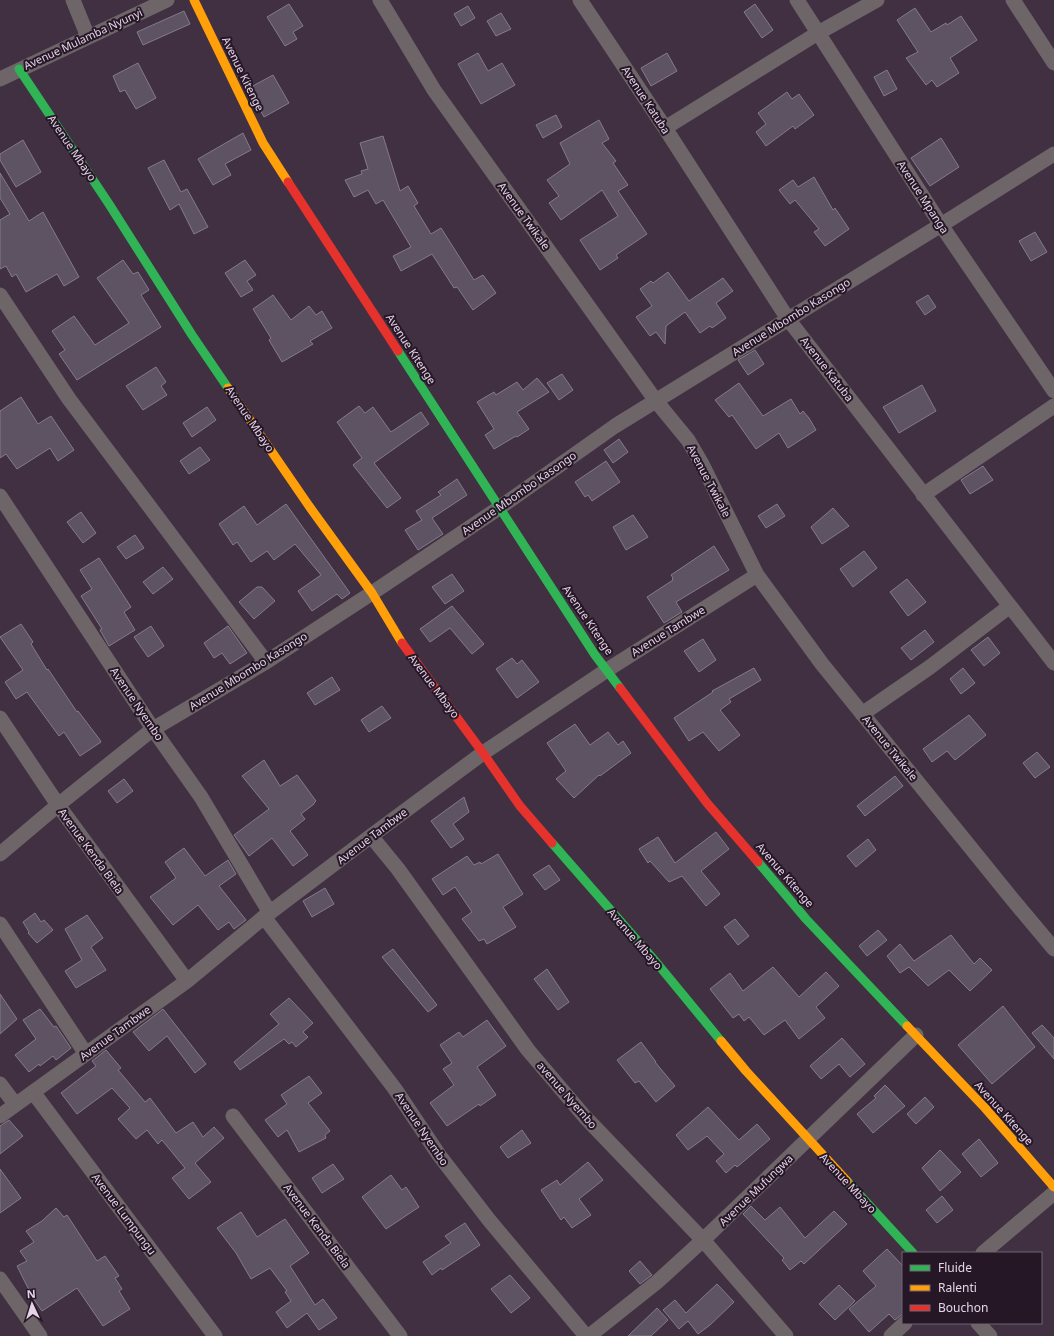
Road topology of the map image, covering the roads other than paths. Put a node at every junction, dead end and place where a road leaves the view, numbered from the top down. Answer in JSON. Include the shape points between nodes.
{"nodes":[{"id":1,"x":73,"y":0,"type":"edge"},
{"id":2,"x":167,"y":0,"type":"edge"},
{"id":3,"x":194,"y":0,"type":"edge"},
{"id":4,"x":380,"y":0,"type":"edge"},
{"id":5,"x":580,"y":0,"type":"edge"},
{"id":6,"x":797,"y":0,"type":"edge"},
{"id":7,"x":877,"y":0,"type":"edge"},
{"id":8,"x":1013,"y":0,"type":"edge"},
{"id":9,"x":818,"y":34,"type":"junction"},
{"id":10,"x":88,"y":37,"type":"junction"},
{"id":11,"x":1054,"y":62,"type":"edge"},
{"id":12,"x":20,"y":69,"type":"junction"},
{"id":13,"x":0,"y":78,"type":"edge"},
{"id":14,"x":665,"y":128,"type":"junction"},
{"id":15,"x":1054,"y":154,"type":"edge"},
{"id":16,"x":942,"y":225,"type":"junction"},
{"id":17,"x":0,"y":295,"type":"edge"},
{"id":18,"x":788,"y":319,"type":"junction"},
{"id":19,"x":1054,"y":391,"type":"edge"},
{"id":20,"x":656,"y":401,"type":"junction"},
{"id":21,"x":1054,"y":406,"type":"edge"},
{"id":22,"x":923,"y":495,"type":"junction"},
{"id":23,"x":0,"y":496,"type":"edge"},
{"id":24,"x":499,"y":508,"type":"junction"},
{"id":25,"x":757,"y":575,"type":"junction"},
{"id":26,"x":372,"y":593,"type":"junction"},
{"id":27,"x":1010,"y":606,"type":"junction"},
{"id":28,"x":266,"y":662,"type":"junction"},
{"id":29,"x":1054,"y":663,"type":"edge"},
{"id":30,"x":607,"y":670,"type":"junction"},
{"id":31,"x":862,"y":714,"type":"junction"},
{"id":32,"x":0,"y":718,"type":"edge"},
{"id":33,"x":153,"y":729,"type":"junction"},
{"id":34,"x":483,"y":753,"type":"junction"},
{"id":35,"x":58,"y":805,"type":"junction"},
{"id":36,"x":371,"y":836,"type":"junction"},
{"id":37,"x":0,"y":854,"type":"edge"},
{"id":38,"x":267,"y":915,"type":"junction"},
{"id":39,"x":0,"y":924,"type":"edge"},
{"id":40,"x":1051,"y":942,"type":"edge"},
{"id":41,"x":187,"y":980,"type":"junction"},
{"id":42,"x":916,"y":1035,"type":"junction"},
{"id":43,"x":86,"y":1054,"type":"junction"},
{"id":44,"x":0,"y":1084,"type":"edge"},
{"id":45,"x":33,"y":1092,"type":"junction"},
{"id":46,"x":15,"y":1104,"type":"junction"},
{"id":47,"x":0,"y":1116,"type":"edge"},
{"id":48,"x":233,"y":1116,"type":"dead end"},
{"id":49,"x":808,"y":1140,"type":"junction"},
{"id":50,"x":1054,"y":1187,"type":"edge"},
{"id":51,"x":1054,"y":1193,"type":"edge"},
{"id":52,"x":703,"y":1240,"type":"junction"},
{"id":53,"x":912,"y":1252,"type":"edge"},
{"id":54,"x":984,"y":1252,"type":"edge"},
{"id":55,"x":0,"y":1279,"type":"edge"},
{"id":56,"x":904,"y":1324,"type":"edge"},
{"id":57,"x":979,"y":1324,"type":"edge"},
{"id":58,"x":40,"y":1336,"type":"edge"},
{"id":59,"x":215,"y":1336,"type":"edge"},
{"id":60,"x":400,"y":1336,"type":"edge"},
{"id":61,"x":586,"y":1336,"type":"edge"},
{"id":62,"x":589,"y":1336,"type":"edge"},
{"id":63,"x":786,"y":1336,"type":"edge"},
{"id":64,"x":891,"y":1336,"type":"edge"},
{"id":65,"x":990,"y":1336,"type":"edge"}],
"edges":[{"from":1,"to":10,"type":"street"},
{"from":2,"to":10,"type":"street","name":"Avenue Mulamba Nyunyi"},
{"from":3,"to":24,"type":"street","name":"Avenue Kitenge","via":[[263,143]]},
{"from":4,"to":20,"type":"street","name":"Avenue Twikale","via":[[434,90]]},
{"from":5,"to":14,"type":"street","name":"Avenue Katuba"},
{"from":6,"to":9,"type":"street","name":"Avenue Mpanga"},
{"from":7,"to":9,"type":"street"},
{"from":8,"to":11,"type":"street"},
{"from":9,"to":14,"type":"street"},
{"from":9,"to":16,"type":"street","name":"Avenue Mpanga"},
{"from":10,"to":12,"type":"street","name":"Avenue Mulamba Nyunyi"},
{"from":12,"to":13,"type":"street","name":"Avenue Mulamba Nyunyi"},
{"from":12,"to":26,"type":"street","name":"Avenue Mbayo","via":[[192,335]]},
{"from":14,"to":18,"type":"street","name":"Avenue Katuba"},
{"from":15,"to":16,"type":"street","name":"Avenue Mbombo Kasongo"},
{"from":16,"to":18,"type":"street","name":"Avenue Mbombo Kasongo"},
{"from":16,"to":19,"type":"street","name":"Avenue Mpanga"},
{"from":17,"to":28,"type":"street","via":[[69,399]]},
{"from":18,"to":20,"type":"street","name":"Avenue Mbombo Kasongo"},
{"from":18,"to":22,"type":"street","name":"Avenue Katuba"},
{"from":20,"to":24,"type":"street","name":"Avenue Mbombo Kasongo","via":[[615,426]]},
{"from":20,"to":25,"type":"street","name":"Avenue Twikale","via":[[688,440],[702,464]]},
{"from":21,"to":22,"type":"street"},
{"from":22,"to":27,"type":"street","name":"Avenue Katuba"},
{"from":23,"to":33,"type":"street","name":"Avenue Nyembo"},
{"from":24,"to":26,"type":"street","name":"Avenue Mbombo Kasongo"},
{"from":24,"to":30,"type":"street","name":"Avenue Kitenge"},
{"from":25,"to":30,"type":"street","name":"Avenue Tambwe"},
{"from":25,"to":31,"type":"street","name":"Avenue Twikale"},
{"from":26,"to":28,"type":"street","name":"Avenue Mbombo Kasongo"},
{"from":26,"to":34,"type":"street","name":"Avenue Mbayo","via":[[402,644]]},
{"from":27,"to":29,"type":"street","name":"Avenue Katuba"},
{"from":27,"to":31,"type":"street","via":[[930,667]]},
{"from":28,"to":33,"type":"street","name":"Avenue Mbombo Kasongo"},
{"from":30,"to":34,"type":"street","name":"Avenue Tambwe"},
{"from":30,"to":42,"type":"street","name":"Avenue Kitenge","via":[[707,804],[806,919]]},
{"from":31,"to":40,"type":"street","name":"Avenue Twikale"},
{"from":32,"to":35,"type":"street","name":"Avenue Kenda Biela"},
{"from":33,"to":35,"type":"street","name":"Avenue Mbombo Kasongo"},
{"from":33,"to":38,"type":"street","name":"Avenue Nyembo","via":[[201,797]]},
{"from":34,"to":36,"type":"street","name":"Avenue Tambwe"},
{"from":34,"to":49,"type":"street","name":"Avenue Mbayo","via":[[520,806]]},
{"from":35,"to":37,"type":"street","name":"Avenue Mbombo Kasongo"},
{"from":35,"to":41,"type":"street","name":"Avenue Kenda Biela"},
{"from":36,"to":38,"type":"street","name":"Avenue Tambwe"},
{"from":36,"to":52,"type":"street","name":"avenue Nyembo","via":[[398,869],[528,1050],[585,1117]]},
{"from":38,"to":41,"type":"street","name":"Avenue Tambwe"},
{"from":38,"to":61,"type":"street","name":"Avenue Nyembo","via":[[396,1090],[439,1155],[489,1220]]},
{"from":39,"to":43,"type":"street"},
{"from":41,"to":43,"type":"street","name":"Avenue Tambwe"},
{"from":42,"to":49,"type":"street","name":"Avenue Mufungwa"},
{"from":42,"to":50,"type":"street","name":"Avenue Kitenge","via":[[985,1108]]},
{"from":43,"to":45,"type":"street","name":"Avenue Tambwe"},
{"from":44,"to":46,"type":"street"},
{"from":45,"to":46,"type":"street","name":"Avenue Tambwe"},
{"from":45,"to":59,"type":"street","name":"Avenue Lumpungu"},
{"from":46,"to":47,"type":"street","name":"Avenue Tambwe"},
{"from":48,"to":60,"type":"street","name":"Avenue Kenda Biela"},
{"from":49,"to":52,"type":"street","name":"Avenue Mufungwa"},
{"from":49,"to":53,"type":"street","name":"Avenue Mbayo"},
{"from":51,"to":54,"type":"street"},
{"from":52,"to":62,"type":"street","name":"Avenue Mufungwa","via":[[657,1282]]},
{"from":52,"to":63,"type":"street","name":"avenue Nyembo"},
{"from":55,"to":58,"type":"street"},
{"from":56,"to":64,"type":"street"},
{"from":57,"to":65,"type":"street"}]}
